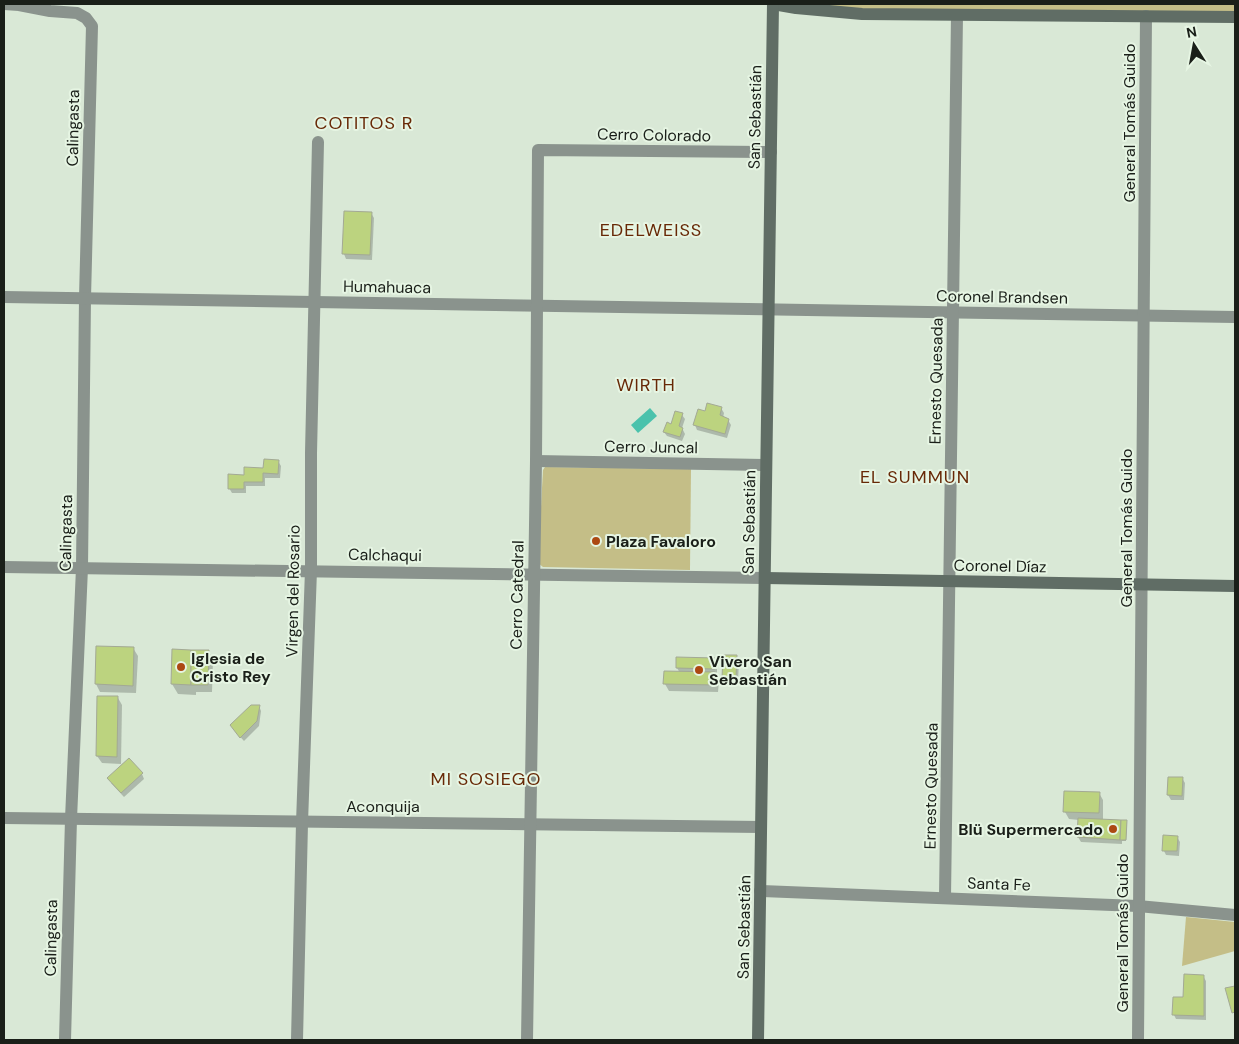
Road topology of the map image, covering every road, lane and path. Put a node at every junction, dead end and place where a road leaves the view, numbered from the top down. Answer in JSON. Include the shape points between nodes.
{"nodes":[{"id":1,"x":4,"y":4,"type":"edge"},
{"id":2,"x":773,"y":4,"type":"edge"},
{"id":3,"x":958,"y":15,"type":"junction"},
{"id":4,"x":1146,"y":16,"type":"junction"},
{"id":5,"x":1235,"y":17,"type":"edge"},
{"id":6,"x":318,"y":142,"type":"dead end"},
{"id":7,"x":538,"y":150,"type":"joint"},
{"id":8,"x":771,"y":152,"type":"junction"},
{"id":9,"x":4,"y":297,"type":"edge"},
{"id":10,"x":85,"y":298,"type":"junction"},
{"id":11,"x":315,"y":302,"type":"junction"},
{"id":12,"x":537,"y":305,"type":"junction"},
{"id":13,"x":769,"y":309,"type":"junction"},
{"id":14,"x":953,"y":312,"type":"junction"},
{"id":15,"x":1144,"y":316,"type":"junction"},
{"id":16,"x":1235,"y":317,"type":"edge"},
{"id":17,"x":536,"y":461,"type":"junction"},
{"id":18,"x":766,"y":465,"type":"junction"},
{"id":19,"x":4,"y":567,"type":"edge"},
{"id":20,"x":82,"y":568,"type":"junction"},
{"id":21,"x":311,"y":570,"type":"junction"},
{"id":22,"x":534,"y":574,"type":"junction"},
{"id":23,"x":765,"y":578,"type":"junction"},
{"id":24,"x":950,"y":581,"type":"junction"},
{"id":25,"x":1142,"y":584,"type":"junction"},
{"id":26,"x":1235,"y":586,"type":"edge"},
{"id":27,"x":4,"y":818,"type":"edge"},
{"id":28,"x":71,"y":819,"type":"junction"},
{"id":29,"x":302,"y":822,"type":"junction"},
{"id":30,"x":530,"y":823,"type":"junction"},
{"id":31,"x":761,"y":827,"type":"junction"},
{"id":32,"x":760,"y":891,"type":"junction"},
{"id":33,"x":945,"y":898,"type":"junction"},
{"id":34,"x":1138,"y":906,"type":"junction"},
{"id":35,"x":1235,"y":916,"type":"edge"},
{"id":36,"x":65,"y":1040,"type":"edge"},
{"id":37,"x":297,"y":1040,"type":"edge"},
{"id":38,"x":527,"y":1040,"type":"edge"},
{"id":39,"x":758,"y":1040,"type":"edge"},
{"id":40,"x":1138,"y":1040,"type":"edge"}],
"edges":[{"from":1,"to":10,"type":"street","name":"Calingasta","via":[[77,13],[92,26]]},
{"from":2,"to":3,"type":"main road","via":[[862,14]]},
{"from":2,"to":8,"type":"main road","name":"San Sebastián"},
{"from":3,"to":4,"type":"main road"},
{"from":3,"to":14,"type":"street","name":"Ernesto Quesada"},
{"from":4,"to":5,"type":"main road"},
{"from":4,"to":15,"type":"street","name":"General Tomás Guido"},
{"from":6,"to":11,"type":"street","name":"Virgen del Rosario"},
{"from":7,"to":8,"type":"street","name":"Cerro Colorado"},
{"from":7,"to":12,"type":"street","name":"Cerro Catedral"},
{"from":8,"to":13,"type":"main road","name":"San Sebastián"},
{"from":9,"to":10,"type":"street","name":"Humahuaca"},
{"from":10,"to":11,"type":"street","name":"Humahuaca"},
{"from":10,"to":20,"type":"street","name":"Calingasta"},
{"from":11,"to":12,"type":"street","name":"Humahuaca"},
{"from":11,"to":21,"type":"street","name":"Virgen del Rosario"},
{"from":12,"to":13,"type":"street","name":"Humahuaca"},
{"from":12,"to":17,"type":"street","name":"Cerro Catedral"},
{"from":13,"to":14,"type":"street","name":"Coronel Brandsen"},
{"from":13,"to":18,"type":"main road","name":"San Sebastián"},
{"from":14,"to":15,"type":"street","name":"Coronel Brandsen"},
{"from":14,"to":24,"type":"street","name":"Ernesto Quesada"},
{"from":15,"to":16,"type":"street","name":"Coronel Brandsen"},
{"from":15,"to":25,"type":"street","name":"General Tomás Guido"},
{"from":17,"to":18,"type":"street","name":"Cerro Juncal"},
{"from":17,"to":22,"type":"street","name":"Cerro Catedral"},
{"from":18,"to":23,"type":"main road","name":"San Sebastián"},
{"from":19,"to":20,"type":"street","name":"Calchaqui"},
{"from":20,"to":21,"type":"street","name":"Calchaqui"},
{"from":20,"to":28,"type":"street","name":"Calingasta"},
{"from":21,"to":22,"type":"street","name":"Calchaqui"},
{"from":21,"to":29,"type":"street","name":"Virgen del Rosario"},
{"from":22,"to":23,"type":"street","name":"Calchaqui"},
{"from":22,"to":30,"type":"street","name":"Cerro Catedral"},
{"from":23,"to":24,"type":"main road","name":"Coronel Díaz"},
{"from":23,"to":31,"type":"main road","name":"San Sebastián"},
{"from":24,"to":25,"type":"main road","name":"Coronel Díaz"},
{"from":24,"to":33,"type":"street","name":"Ernesto Quesada"},
{"from":25,"to":26,"type":"main road","name":"Coronel Díaz"},
{"from":25,"to":34,"type":"street","name":"General Tomás Guido"},
{"from":27,"to":28,"type":"street","name":"Aconquija"},
{"from":28,"to":29,"type":"street","name":"Aconquija"},
{"from":28,"to":36,"type":"street","name":"Calingasta"},
{"from":29,"to":30,"type":"street","name":"Aconquija"},
{"from":29,"to":37,"type":"street","name":"Virgen del Rosario"},
{"from":30,"to":31,"type":"street","name":"Aconquija"},
{"from":30,"to":38,"type":"street","name":"Cerro Catedral"},
{"from":31,"to":32,"type":"main road","name":"San Sebastián"},
{"from":32,"to":33,"type":"street","name":"Santa Fe"},
{"from":32,"to":39,"type":"main road","name":"San Sebastián"},
{"from":33,"to":34,"type":"street","name":"Santa Fe"},
{"from":34,"to":35,"type":"street","name":"Santa Fe"},
{"from":34,"to":40,"type":"street","name":"General Tomás Guido"}]}
